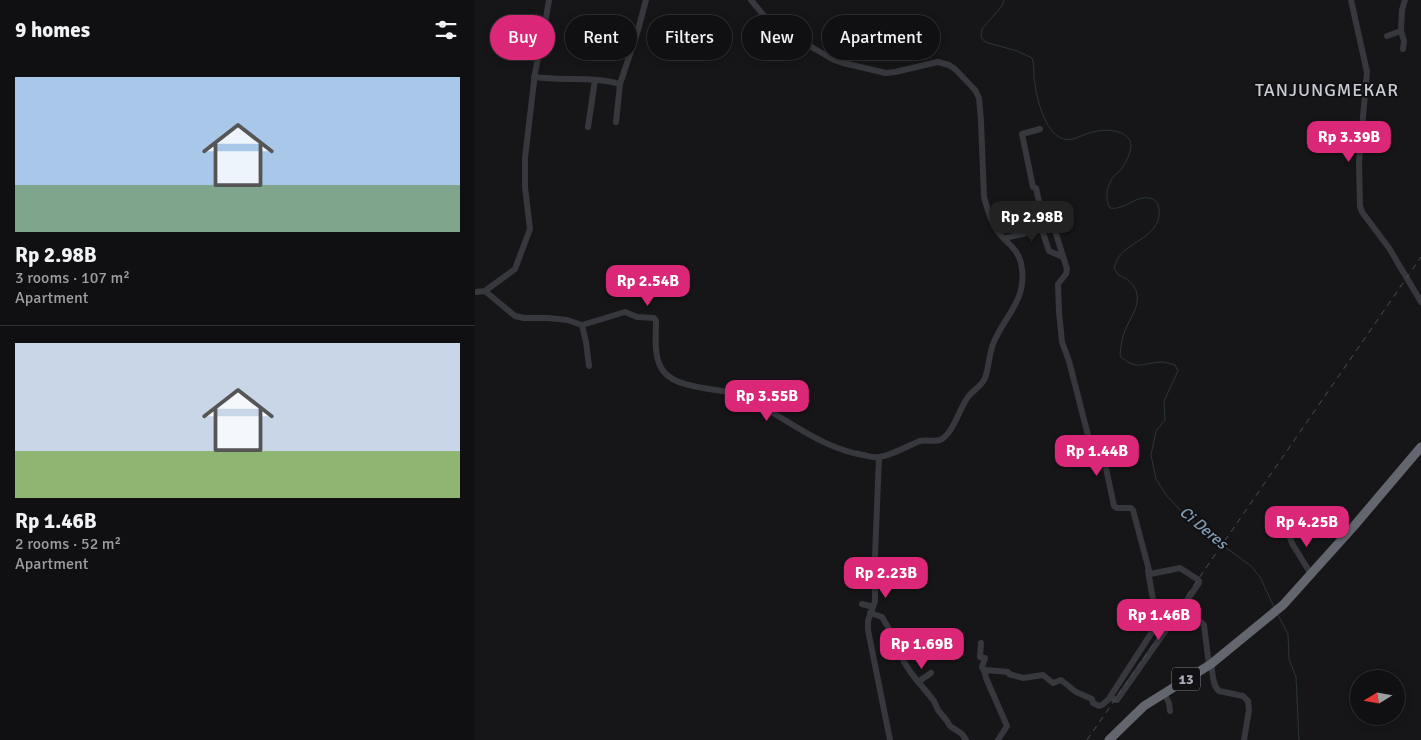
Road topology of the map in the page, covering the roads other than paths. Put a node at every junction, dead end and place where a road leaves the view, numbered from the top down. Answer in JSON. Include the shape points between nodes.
{"nodes":[{"id":1,"x":549,"y":0,"type":"edge"},
{"id":2,"x":646,"y":0,"type":"edge"},
{"id":3,"x":751,"y":0,"type":"edge"},
{"id":4,"x":1351,"y":0,"type":"edge"},
{"id":5,"x":1405,"y":0,"type":"edge"},
{"id":6,"x":1401,"y":31,"type":"junction"},
{"id":7,"x":1387,"y":36,"type":"dead end"},
{"id":8,"x":1403,"y":49,"type":"dead end"},
{"id":9,"x":534,"y":77,"type":"junction"},
{"id":10,"x":595,"y":80,"type":"junction"},
{"id":11,"x":621,"y":84,"type":"junction"},
{"id":12,"x":616,"y":122,"type":"dead end"},
{"id":13,"x":588,"y":127,"type":"dead end"},
{"id":14,"x":1040,"y":129,"type":"dead end"},
{"id":15,"x":1053,"y":227,"type":"junction"},
{"id":16,"x":1042,"y":230,"type":"junction"},
{"id":17,"x":1005,"y":238,"type":"junction"},
{"id":18,"x":1063,"y":257,"type":"junction"},
{"id":19,"x":485,"y":291,"type":"junction"},
{"id":20,"x":475,"y":292,"type":"edge"},
{"id":21,"x":1421,"y":302,"type":"edge"},
{"id":22,"x":582,"y":325,"type":"junction"},
{"id":23,"x":589,"y":366,"type":"dead end"},
{"id":24,"x":1421,"y":447,"type":"edge"},
{"id":25,"x":879,"y":457,"type":"junction"},
{"id":26,"x":1287,"y":530,"type":"dead end"},
{"id":27,"x":1149,"y":571,"type":"junction"},
{"id":28,"x":1311,"y":574,"type":"junction"},
{"id":29,"x":861,"y":604,"type":"dead end"},
{"id":30,"x":1183,"y":607,"type":"junction"},
{"id":31,"x":872,"y":610,"type":"junction"},
{"id":32,"x":981,"y":643,"type":"dead end"},
{"id":33,"x":1210,"y":665,"type":"junction"},
{"id":34,"x":931,"y":673,"type":"dead end"},
{"id":35,"x":985,"y":674,"type":"junction"},
{"id":36,"x":918,"y":682,"type":"junction"},
{"id":37,"x":1164,"y":692,"type":"junction"},
{"id":38,"x":1111,"y":698,"type":"junction"},
{"id":39,"x":1170,"y":711,"type":"dead end"},
{"id":40,"x":890,"y":740,"type":"edge"},
{"id":41,"x":966,"y":740,"type":"edge"},
{"id":42,"x":998,"y":740,"type":"edge"},
{"id":43,"x":1109,"y":740,"type":"edge"},
{"id":44,"x":1244,"y":740,"type":"edge"}],
"edges":[{"from":1,"to":9,"type":"street"},
{"from":2,"to":11,"type":"street"},
{"from":3,"to":17,"type":"street","via":[[770,23],[834,60],[886,73],[938,62],[955,69],[978,94],[987,208],[996,229]]},
{"from":4,"to":21,"type":"street","via":[[1367,72],[1359,162],[1361,209]]},
{"from":5,"to":6,"type":"street"},
{"from":6,"to":7,"type":"street"},
{"from":6,"to":8,"type":"street"},
{"from":9,"to":10,"type":"street"},
{"from":9,"to":19,"type":"street","via":[[525,158],[530,229],[515,269]]},
{"from":10,"to":11,"type":"street"},
{"from":10,"to":13,"type":"street"},
{"from":11,"to":12,"type":"street"},
{"from":14,"to":15,"type":"street","via":[[1022,134],[1033,187],[1045,220],[1052,221]]},
{"from":15,"to":16,"type":"street"},
{"from":15,"to":18,"type":"street"},
{"from":16,"to":17,"type":"street"},
{"from":16,"to":18,"type":"street","via":[[1049,251]]},
{"from":17,"to":25,"type":"street","via":[[1020,258],[1023,283],[1019,299],[993,344],[983,382],[966,399],[945,438],[921,441]]},
{"from":18,"to":27,"type":"street","via":[[1067,269],[1058,284],[1062,342],[1092,451],[1103,455],[1114,506],[1133,510]]},
{"from":19,"to":20,"type":"street"},
{"from":19,"to":22,"type":"street","via":[[515,316],[567,320]]},
{"from":22,"to":23,"type":"street"},
{"from":22,"to":25,"type":"street","via":[[624,312],[653,318],[656,321],[658,358],[663,372],[670,378],[689,385],[743,395],[824,443],[843,451]]},
{"from":24,"to":28,"type":"highway","number":"13"},
{"from":25,"to":31,"type":"street","via":[[876,593]]},
{"from":26,"to":28,"type":"street"},
{"from":27,"to":30,"type":"street","via":[[1151,574],[1181,568],[1198,580]]},
{"from":27,"to":38,"type":"street","via":[[1157,618],[1154,629]]},
{"from":28,"to":33,"type":"highway","number":"13","via":[[1283,604]]},
{"from":29,"to":31,"type":"street"},
{"from":30,"to":33,"type":"street","via":[[1193,621],[1204,625]]},
{"from":30,"to":38,"type":"street","via":[[1118,699]]},
{"from":31,"to":36,"type":"street","via":[[884,620],[904,662]]},
{"from":31,"to":40,"type":"street","via":[[868,634]]},
{"from":32,"to":35,"type":"street","via":[[980,657],[985,658],[982,667]]},
{"from":33,"to":37,"type":"highway","number":"13"},
{"from":33,"to":44,"type":"street","via":[[1216,689],[1243,696],[1248,701]]},
{"from":34,"to":36,"type":"street"},
{"from":35,"to":38,"type":"street","via":[[990,670],[1022,678],[1043,675],[1053,683],[1061,680],[1099,706]]},
{"from":35,"to":42,"type":"street","via":[[1007,726]]},
{"from":36,"to":41,"type":"street","via":[[950,726]]},
{"from":37,"to":39,"type":"street"},
{"from":37,"to":43,"type":"highway","number":"13","via":[[1144,706]]}]}
